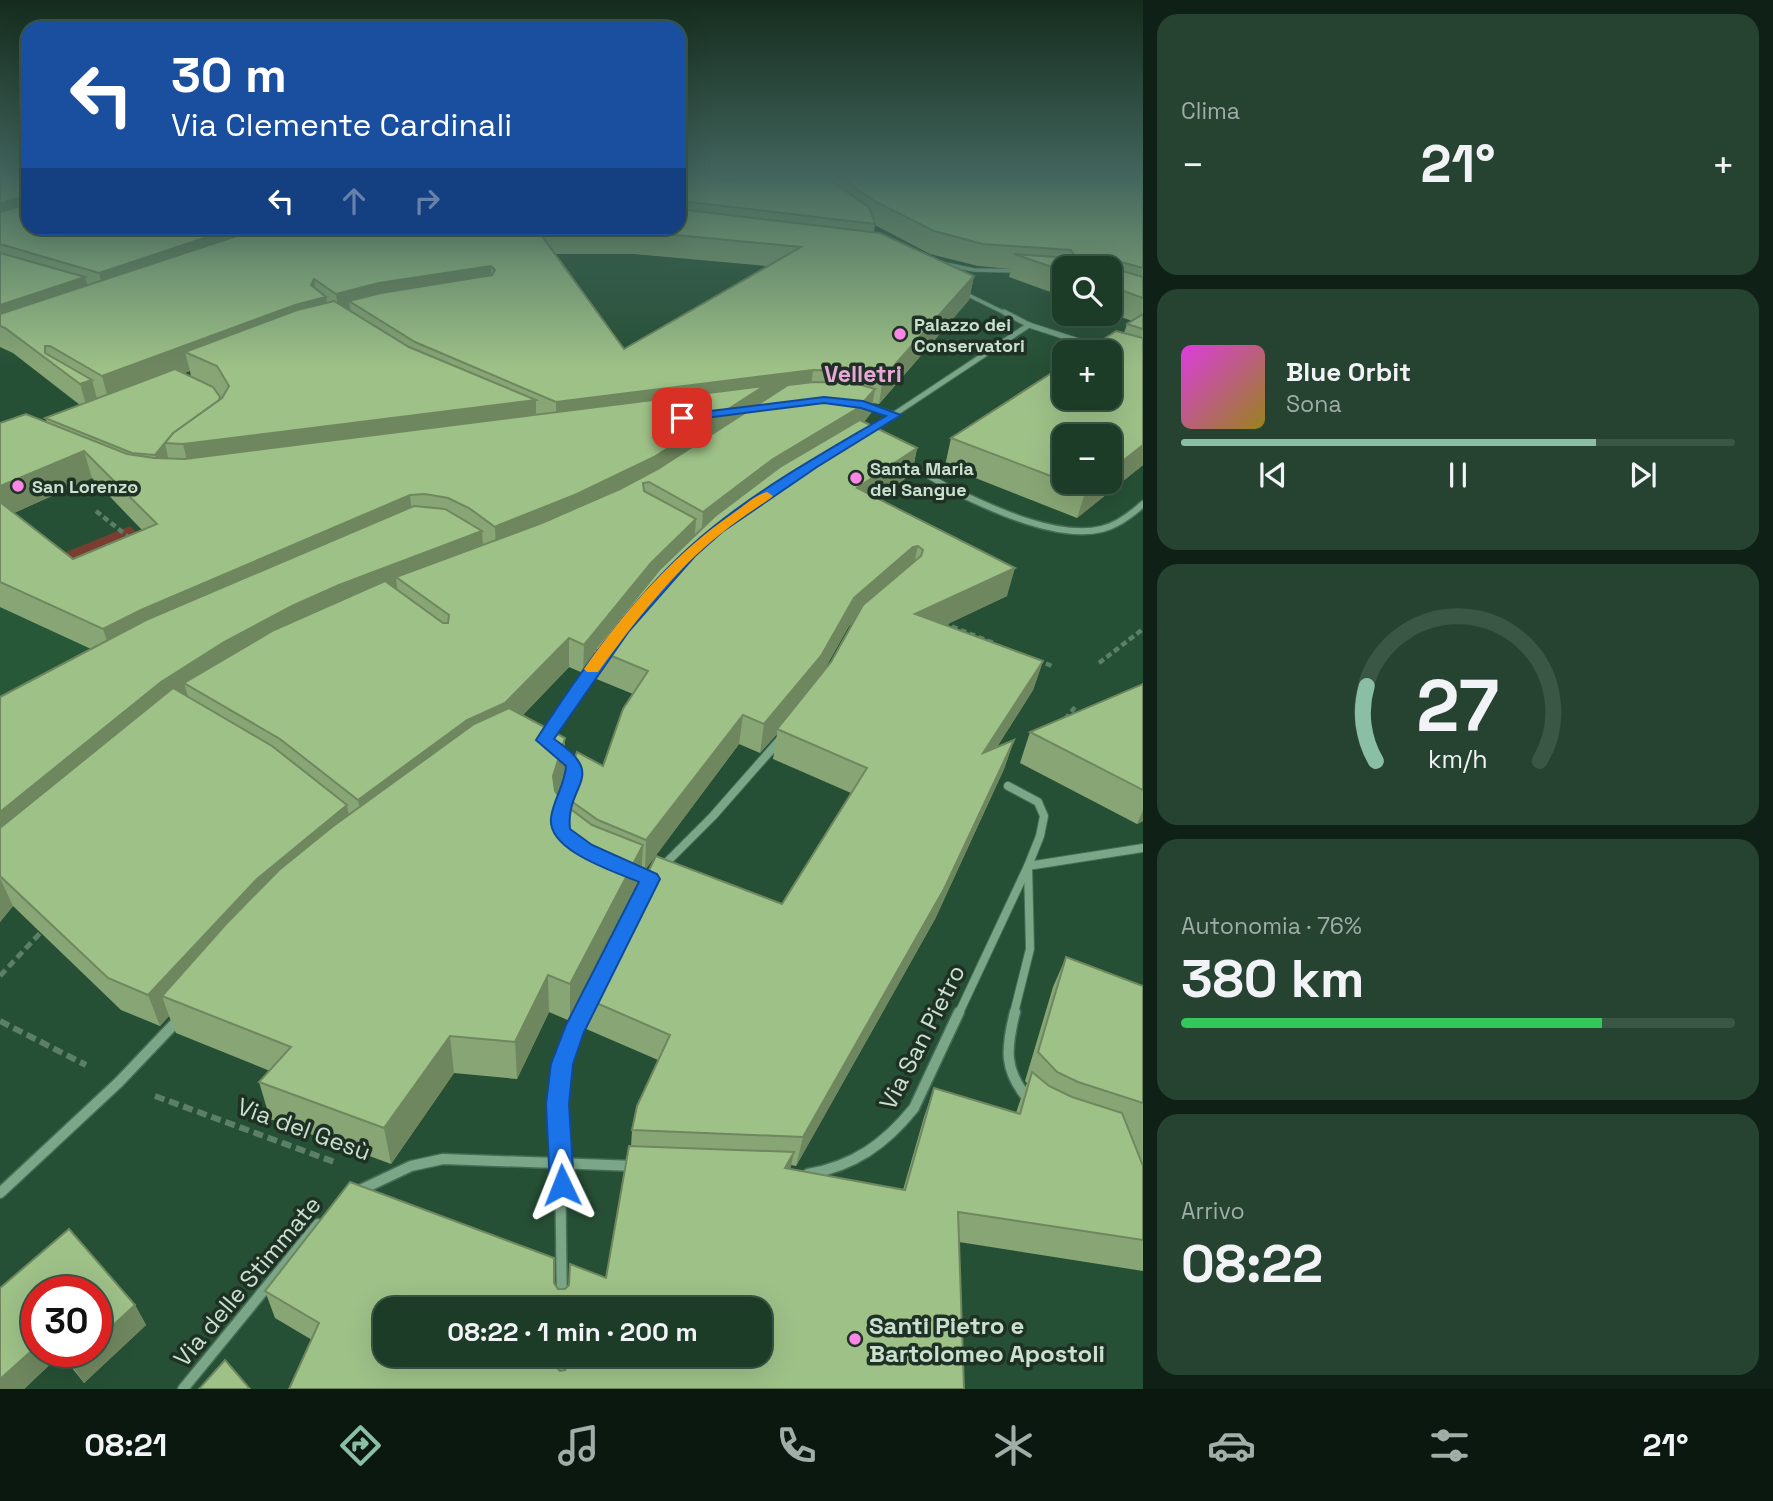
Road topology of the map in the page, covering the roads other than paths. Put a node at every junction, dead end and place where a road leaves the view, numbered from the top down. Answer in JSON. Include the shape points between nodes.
{"nodes":[{"id":1,"x":941,"y":263,"type":"edge"},
{"id":2,"x":1028,"y":271,"type":"edge"},
{"id":3,"x":959,"y":291,"type":"edge"},
{"id":4,"x":1029,"y":325,"type":"junction"},
{"id":5,"x":1075,"y":340,"type":"edge"},
{"id":6,"x":852,"y":402,"type":"edge"},
{"id":7,"x":895,"y":415,"type":"junction"},
{"id":8,"x":865,"y":433,"type":"edge"},
{"id":9,"x":904,"y":462,"type":"edge"},
{"id":10,"x":1143,"y":504,"type":"edge"},
{"id":11,"x":604,"y":653,"type":"edge"},
{"id":12,"x":534,"y":737,"type":"edge"},
{"id":13,"x":782,"y":738,"type":"edge"},
{"id":14,"x":545,"y":740,"type":"junction"},
{"id":15,"x":1008,"y":786,"type":"edge"},
{"id":16,"x":560,"y":818,"type":"edge"},
{"id":17,"x":1143,"y":848,"type":"edge"},
{"id":18,"x":1028,"y":866,"type":"junction"},
{"id":19,"x":659,"y":870,"type":"edge"},
{"id":20,"x":591,"y":996,"type":"edge"},
{"id":21,"x":186,"y":1012,"type":"edge"},
{"id":22,"x":1034,"y":1104,"type":"edge"},
{"id":23,"x":562,"y":1161,"type":"junction"},
{"id":24,"x":644,"y":1167,"type":"edge"},
{"id":25,"x":796,"y":1175,"type":"edge"},
{"id":26,"x":379,"y":1179,"type":"joint"},
{"id":27,"x":0,"y":1193,"type":"edge"},
{"id":28,"x":344,"y":1200,"type":"edge"},
{"id":29,"x":326,"y":1216,"type":"edge"},
{"id":30,"x":562,"y":1297,"type":"edge"},
{"id":31,"x":562,"y":1367,"type":"edge"},
{"id":32,"x":183,"y":1389,"type":"edge"},
{"id":33,"x":561,"y":1389,"type":"edge"}],
"edges":[{"from":1,"to":2,"type":"street","via":[[974,270]]},
{"from":3,"to":4,"type":"street"},
{"from":4,"to":5,"type":"street"},
{"from":4,"to":7,"type":"street"},
{"from":6,"to":7,"type":"street"},
{"from":7,"to":8,"type":"street"},
{"from":9,"to":10,"type":"street","via":[[954,491],[1058,528],[1108,528]]},
{"from":11,"to":14,"type":"street"},
{"from":12,"to":14,"type":"street"},
{"from":13,"to":19,"type":"street"},
{"from":14,"to":16,"type":"street","via":[[574,766]]},
{"from":15,"to":18,"type":"street","name":"Via San Pietro","via":[[1035,799],[1046,817]]},
{"from":17,"to":18,"type":"street"},
{"from":18,"to":22,"type":"street","via":[[1030,953],[1006,1055],[1018,1090]]},
{"from":18,"to":25,"type":"street","name":"Via San Pietro","via":[[924,1088],[901,1125],[865,1157],[825,1172]]},
{"from":20,"to":23,"type":"street","via":[[562,1064],[558,1104]]},
{"from":21,"to":27,"type":"street"},
{"from":23,"to":24,"type":"street"},
{"from":23,"to":26,"type":"street","name":"Via del Gesù","via":[[443,1159]]},
{"from":23,"to":30,"type":"street"},
{"from":26,"to":28,"type":"street","name":"Via delle Stimmate"},
{"from":29,"to":32,"type":"street","name":"Via delle Stimmate"},
{"from":31,"to":33,"type":"street"}]}
